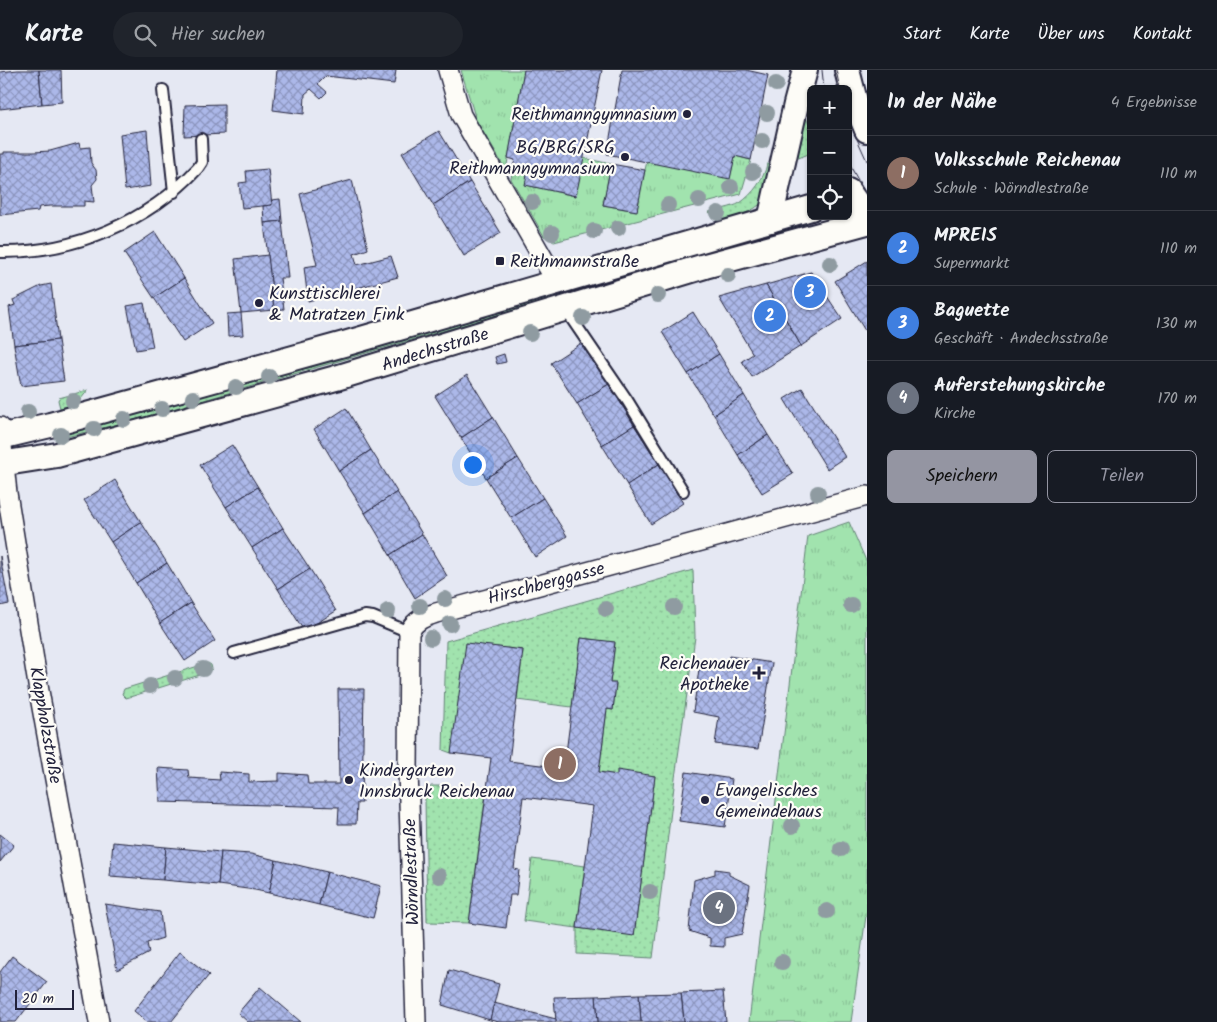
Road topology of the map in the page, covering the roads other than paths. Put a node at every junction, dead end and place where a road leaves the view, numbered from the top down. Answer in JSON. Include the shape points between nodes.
{"nodes":[{"id":1,"x":448,"y":70,"type":"edge"},
{"id":2,"x":807,"y":70,"type":"edge"},
{"id":3,"x":847,"y":70,"type":"edge"},
{"id":4,"x":810,"y":85,"type":"edge"},
{"id":5,"x":163,"y":90,"type":"dead end"},
{"id":6,"x":867,"y":130,"type":"edge"},
{"id":7,"x":202,"y":139,"type":"dead end"},
{"id":8,"x":174,"y":192,"type":"junction"},
{"id":9,"x":854,"y":193,"type":"edge"},
{"id":10,"x":807,"y":209,"type":"edge"},
{"id":11,"x":867,"y":218,"type":"edge"},
{"id":12,"x":770,"y":220,"type":"junction"},
{"id":13,"x":867,"y":222,"type":"edge"},
{"id":14,"x":697,"y":241,"type":"junction"},
{"id":15,"x":0,"y":252,"type":"edge"},
{"id":16,"x":705,"y":266,"type":"junction"},
{"id":17,"x":556,"y":281,"type":"junction"},
{"id":18,"x":565,"y":309,"type":"junction"},
{"id":19,"x":0,"y":433,"type":"edge"},
{"id":20,"x":2,"y":464,"type":"edge"},
{"id":21,"x":683,"y":491,"type":"dead end"},
{"id":22,"x":867,"y":496,"type":"edge"},
{"id":23,"x":409,"y":632,"type":"junction"},
{"id":24,"x":234,"y":652,"type":"dead end"},
{"id":25,"x":99,"y":1022,"type":"edge"},
{"id":26,"x":416,"y":1022,"type":"edge"}],
"edges":[{"from":1,"to":17,"type":"street","via":[[461,115]]},
{"from":2,"to":4,"type":"street"},
{"from":2,"to":12,"type":"street","via":[[796,104]]},
{"from":3,"to":6,"type":"street"},
{"from":5,"to":8,"type":"lane"},
{"from":7,"to":8,"type":"lane","via":[[201,164]]},
{"from":8,"to":15,"type":"lane","via":[[133,218],[87,239],[45,249]]},
{"from":9,"to":11,"type":"street"},
{"from":10,"to":12,"type":"street","name":"Andechsstraße"},
{"from":12,"to":14,"type":"street","name":"Andechsstraße"},
{"from":13,"to":16,"type":"street","name":"Andechsstraße"},
{"from":14,"to":16,"type":"street"},
{"from":14,"to":17,"type":"street","name":"Andechsstraße"},
{"from":16,"to":18,"type":"street","name":"Andechsstraße"},
{"from":17,"to":19,"type":"street","name":"Andechsstraße","via":[[50,426]]},
{"from":18,"to":20,"type":"street","name":"Andechsstraße","via":[[336,378],[57,455]]},
{"from":18,"to":21,"type":"lane","via":[[627,400]]},
{"from":19,"to":20,"type":"street","name":"Klappholzstraße"},
{"from":20,"to":25,"type":"street","name":"Klappholzstraße","via":[[45,727]]},
{"from":22,"to":23,"type":"street","name":"Hirschberggasse","via":[[436,613],[413,624]]},
{"from":23,"to":24,"type":"lane","via":[[365,616]]},
{"from":23,"to":26,"type":"street","name":"Wörndlestraße","via":[[408,770]]}]}
